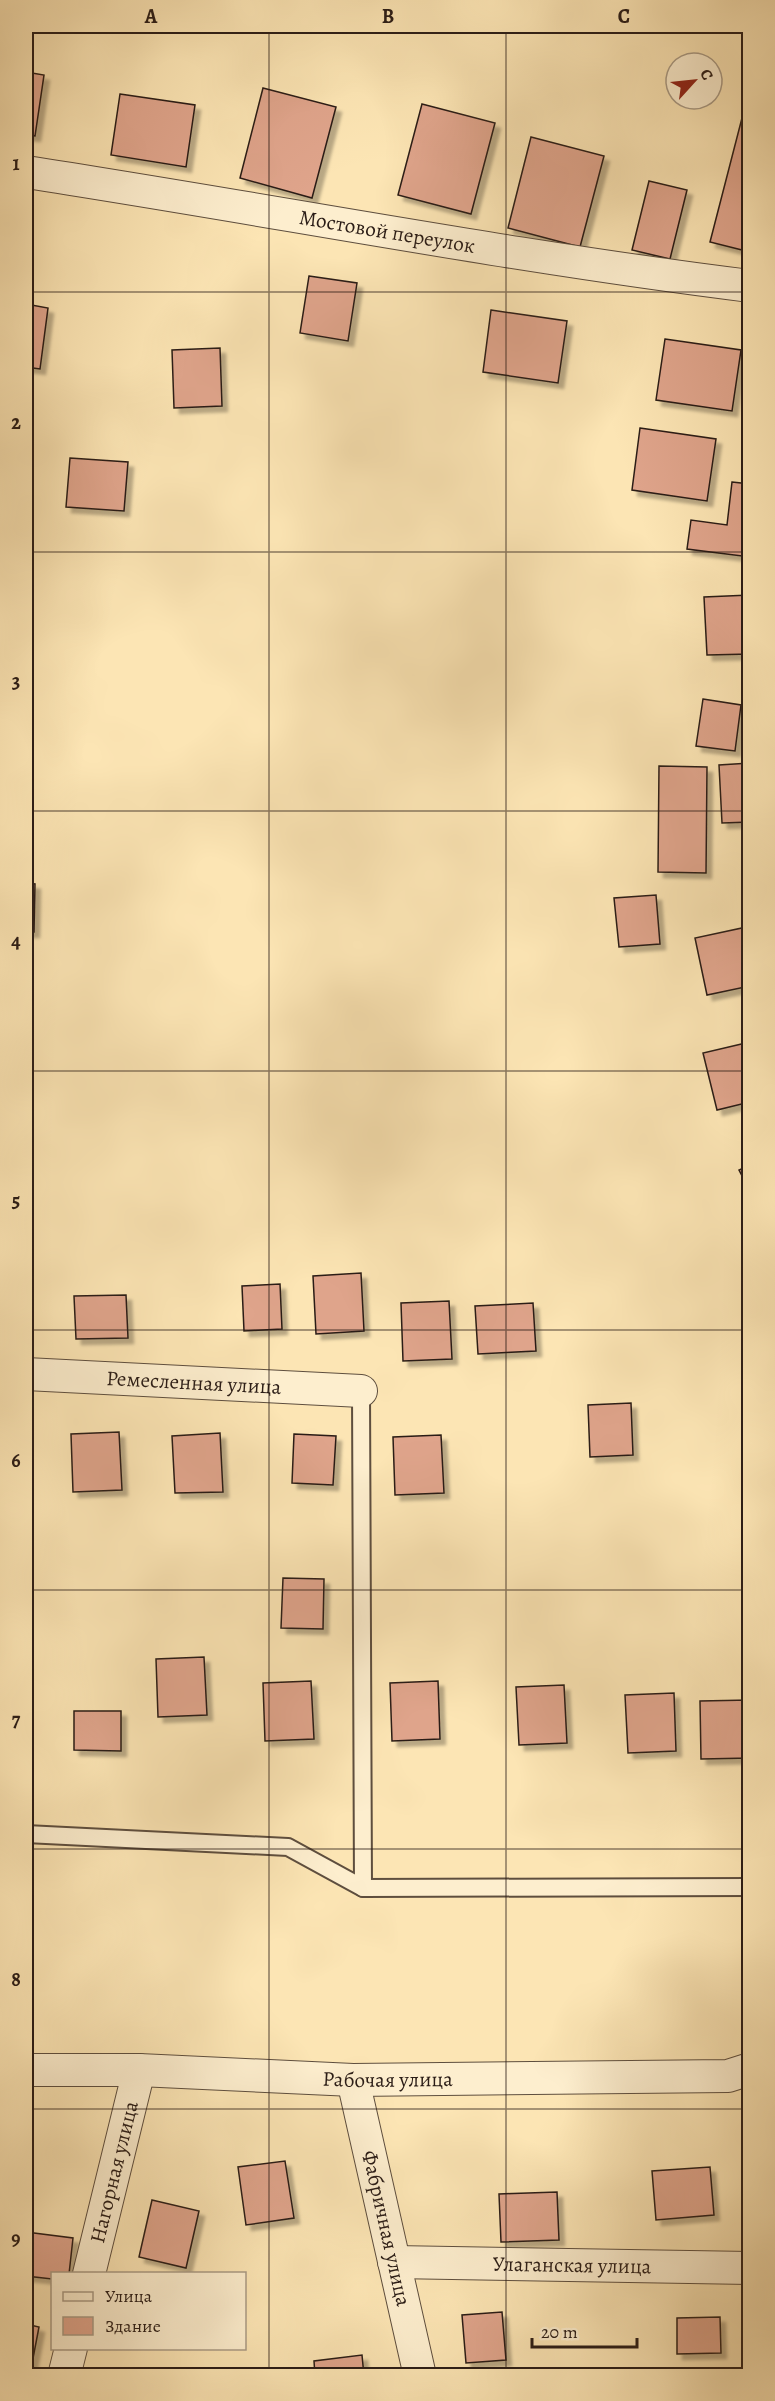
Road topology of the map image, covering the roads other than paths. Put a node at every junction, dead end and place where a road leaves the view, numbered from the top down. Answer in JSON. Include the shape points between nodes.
{"nodes":[{"id":1,"x":26,"y":172,"type":"edge"},
{"id":2,"x":750,"y":286,"type":"edge"},
{"id":3,"x":26,"y":1374,"type":"edge"},
{"id":4,"x":361,"y":1391,"type":"joint"},
{"id":5,"x":26,"y":1834,"type":"edge"},
{"id":6,"x":750,"y":1887,"type":"edge"},
{"id":7,"x":363,"y":1888,"type":"junction"},
{"id":8,"x":750,"y":2069,"type":"edge"},
{"id":9,"x":26,"y":2070,"type":"edge"},
{"id":10,"x":139,"y":2070,"type":"junction"},
{"id":11,"x":353,"y":2080,"type":"junction"},
{"id":12,"x":394,"y":2262,"type":"junction"},
{"id":13,"x":750,"y":2268,"type":"edge"},
{"id":14,"x":89,"y":2272,"type":"edge"},
{"id":15,"x":71,"y":2350,"type":"edge"},
{"id":16,"x":64,"y":2376,"type":"edge"},
{"id":17,"x":420,"y":2376,"type":"edge"}],
"edges":[{"from":1,"to":2,"type":"street","name":"Мостовой переулок","via":[[622,270]]},
{"from":3,"to":4,"type":"street","name":"Ремесленная улица"},
{"from":4,"to":7,"type":"lane"},
{"from":5,"to":7,"type":"lane","via":[[288,1847]]},
{"from":6,"to":7,"type":"lane"},
{"from":8,"to":11,"type":"street","name":"Рабочая улица","via":[[728,2076]]},
{"from":9,"to":10,"type":"street","name":"Рабочая улица"},
{"from":10,"to":11,"type":"street","name":"Рабочая улица"},
{"from":10,"to":14,"type":"street","name":"Нагорная улица"},
{"from":11,"to":12,"type":"street","name":"Фабричная улица"},
{"from":12,"to":13,"type":"street","name":"Улаганская улица"},
{"from":12,"to":17,"type":"street","name":"Фабричная улица"},
{"from":15,"to":16,"type":"street"}]}
